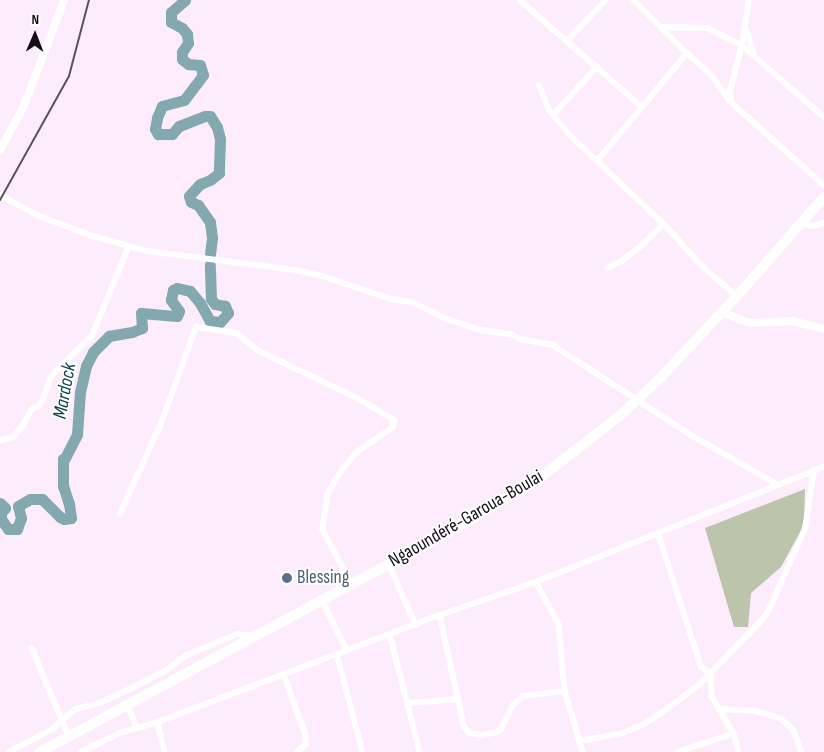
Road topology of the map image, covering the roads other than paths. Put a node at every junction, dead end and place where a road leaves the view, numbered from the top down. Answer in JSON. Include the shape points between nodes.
{"nodes":[{"id":1,"x":64,"y":0,"type":"edge"},
{"id":2,"x":520,"y":0,"type":"edge"},
{"id":3,"x":606,"y":0,"type":"edge"},
{"id":4,"x":634,"y":0,"type":"edge"},
{"id":5,"x":749,"y":2,"type":"edge"},
{"id":6,"x":746,"y":23,"type":"junction"},
{"id":7,"x":662,"y":27,"type":"junction"},
{"id":8,"x":568,"y":40,"type":"junction"},
{"id":9,"x":742,"y":45,"type":"junction"},
{"id":10,"x":687,"y":53,"type":"junction"},
{"id":11,"x":755,"y":55,"type":"junction"},
{"id":12,"x":597,"y":66,"type":"junction"},
{"id":13,"x":539,"y":85,"type":"dead end"},
{"id":14,"x":731,"y":102,"type":"junction"},
{"id":15,"x":641,"y":106,"type":"junction"},
{"id":16,"x":553,"y":115,"type":"junction"},
{"id":17,"x":824,"y":117,"type":"edge"},
{"id":18,"x":0,"y":150,"type":"edge"},
{"id":19,"x":598,"y":160,"type":"junction"},
{"id":20,"x":824,"y":184,"type":"edge"},
{"id":21,"x":0,"y":196,"type":"edge"},
{"id":22,"x":824,"y":197,"type":"edge"},
{"id":23,"x":800,"y":223,"type":"junction"},
{"id":24,"x":824,"y":223,"type":"edge"},
{"id":25,"x":664,"y":224,"type":"junction"},
{"id":26,"x":129,"y":246,"type":"junction"},
{"id":27,"x":607,"y":268,"type":"dead end"},
{"id":28,"x":737,"y":296,"type":"junction"},
{"id":29,"x":722,"y":312,"type":"junction"},
{"id":30,"x":824,"y":329,"type":"edge"},
{"id":31,"x":637,"y":400,"type":"junction"},
{"id":32,"x":0,"y":440,"type":"edge"},
{"id":33,"x":824,"y":467,"type":"edge"},
{"id":34,"x":814,"y":470,"type":"junction"},
{"id":35,"x":779,"y":485,"type":"junction"},
{"id":36,"x":120,"y":514,"type":"dead end"},
{"id":37,"x":659,"y":535,"type":"junction"},
{"id":38,"x":388,"y":564,"type":"junction"},
{"id":39,"x":536,"y":582,"type":"junction"},
{"id":40,"x":352,"y":584,"type":"junction"},
{"id":41,"x":322,"y":600,"type":"junction"},
{"id":42,"x":440,"y":615,"type":"junction"},
{"id":43,"x":416,"y":624,"type":"junction"},
{"id":44,"x":390,"y":634,"type":"junction"},
{"id":45,"x":255,"y":636,"type":"junction"},
{"id":46,"x":32,"y":648,"type":"dead end"},
{"id":47,"x":347,"y":650,"type":"junction"},
{"id":48,"x":337,"y":654,"type":"junction"},
{"id":49,"x":284,"y":674,"type":"junction"},
{"id":50,"x":711,"y":674,"type":"junction"},
{"id":51,"x":565,"y":691,"type":"junction"},
{"id":52,"x":458,"y":699,"type":"junction"},
{"id":53,"x":408,"y":703,"type":"junction"},
{"id":54,"x":128,"y":705,"type":"junction"},
{"id":55,"x":721,"y":709,"type":"junction"},
{"id":56,"x":62,"y":722,"type":"junction"},
{"id":57,"x":158,"y":722,"type":"junction"},
{"id":58,"x":137,"y":727,"type":"junction"},
{"id":59,"x":734,"y":734,"type":"junction"},
{"id":60,"x":69,"y":736,"type":"junction"},
{"id":61,"x":579,"y":741,"type":"junction"},
{"id":62,"x":693,"y":750,"type":"edge"},
{"id":63,"x":9,"y":752,"type":"edge"},
{"id":64,"x":40,"y":752,"type":"edge"},
{"id":65,"x":81,"y":752,"type":"edge"},
{"id":66,"x":165,"y":752,"type":"edge"},
{"id":67,"x":298,"y":752,"type":"edge"},
{"id":68,"x":363,"y":752,"type":"edge"},
{"id":69,"x":420,"y":752,"type":"edge"},
{"id":70,"x":583,"y":752,"type":"edge"},
{"id":71,"x":679,"y":752,"type":"edge"},
{"id":72,"x":739,"y":752,"type":"edge"},
{"id":73,"x":802,"y":752,"type":"edge"},
{"id":74,"x":807,"y":752,"type":"edge"}],
"edges":[{"from":1,"to":18,"type":"street","via":[[24,106]]},
{"from":2,"to":8,"type":"street"},
{"from":3,"to":8,"type":"street"},
{"from":4,"to":7,"type":"street"},
{"from":5,"to":6,"type":"street"},
{"from":6,"to":9,"type":"street"},
{"from":6,"to":11,"type":"street"},
{"from":7,"to":9,"type":"street","via":[[708,28]]},
{"from":7,"to":10,"type":"street"},
{"from":8,"to":12,"type":"street"},
{"from":9,"to":11,"type":"street"},
{"from":9,"to":14,"type":"street","via":[[730,91]]},
{"from":10,"to":14,"type":"street","via":[[710,73]]},
{"from":10,"to":15,"type":"street"},
{"from":11,"to":17,"type":"street"},
{"from":12,"to":15,"type":"street"},
{"from":12,"to":16,"type":"street"},
{"from":13,"to":16,"type":"street"},
{"from":14,"to":20,"type":"street"},
{"from":15,"to":19,"type":"street"},
{"from":16,"to":19,"type":"street"},
{"from":19,"to":25,"type":"street"},
{"from":21,"to":26,"type":"street","via":[[93,236]]},
{"from":22,"to":23,"type":"highway","name":"Ngaoundéré-Garoua-Boulai"},
{"from":23,"to":24,"type":"street","via":[[813,226]]},
{"from":23,"to":28,"type":"highway","name":"Ngaoundéré-Garoua-Boulai"},
{"from":25,"to":27,"type":"street","via":[[622,261]]},
{"from":25,"to":28,"type":"street","via":[[702,266]]},
{"from":26,"to":31,"type":"street","via":[[296,270],[391,299],[412,302],[480,330],[512,334],[520,339],[553,345]]},
{"from":26,"to":32,"type":"street","via":[[92,336],[56,371],[39,406],[32,410],[16,434]]},
{"from":28,"to":29,"type":"highway","name":"Ngaoundéré-Garoua-Boulai"},
{"from":29,"to":30,"type":"street","via":[[749,322],[792,321]]},
{"from":29,"to":31,"type":"highway","name":"Ngaoundéré-Garoua-Boulai"},
{"from":31,"to":35,"type":"street"},
{"from":31,"to":38,"type":"highway","name":"Ngaoundéré-Garoua-Boulai","via":[[541,477]]},
{"from":33,"to":34,"type":"street"},
{"from":34,"to":35,"type":"street"},
{"from":34,"to":50,"type":"street","via":[[805,529],[768,612]]},
{"from":35,"to":37,"type":"street"},
{"from":36,"to":40,"type":"street","via":[[162,420],[196,327],[237,333],[257,350],[395,420],[393,428],[358,452],[328,494],[323,530]]},
{"from":37,"to":39,"type":"street"},
{"from":37,"to":50,"type":"street","via":[[701,666]]},
{"from":38,"to":40,"type":"highway","name":"Ngaoundéré-Garoua-Boulai"},
{"from":38,"to":43,"type":"street"},
{"from":39,"to":42,"type":"street"},
{"from":39,"to":51,"type":"street","via":[[560,624]]},
{"from":40,"to":41,"type":"highway","name":"Ngaoundéré-Garoua-Boulai"},
{"from":41,"to":45,"type":"highway","name":"Ngaoundéré-Garoua-Boulai"},
{"from":41,"to":47,"type":"street"},
{"from":42,"to":43,"type":"street"},
{"from":42,"to":52,"type":"street"},
{"from":43,"to":44,"type":"street"},
{"from":44,"to":47,"type":"street"},
{"from":44,"to":53,"type":"street"},
{"from":45,"to":54,"type":"highway","name":"Ngaoundéré-Garoua-Boulai"},
{"from":45,"to":56,"type":"street","via":[[237,634],[185,656],[168,670],[126,691],[76,709]]},
{"from":46,"to":56,"type":"street"},
{"from":47,"to":48,"type":"street"},
{"from":48,"to":49,"type":"street"},
{"from":48,"to":68,"type":"street"},
{"from":49,"to":57,"type":"street"},
{"from":49,"to":67,"type":"street","via":[[306,735],[306,745]]},
{"from":50,"to":55,"type":"street","via":[[712,696]]},
{"from":50,"to":61,"type":"street","via":[[644,724],[616,734]]},
{"from":51,"to":52,"type":"street","via":[[523,696],[514,704],[501,729],[482,735],[466,730]]},
{"from":51,"to":61,"type":"street"},
{"from":52,"to":53,"type":"street"},
{"from":53,"to":69,"type":"street"},
{"from":54,"to":58,"type":"street"},
{"from":54,"to":60,"type":"highway","name":"Ngaoundéré-Garoua-Boulai"},
{"from":55,"to":59,"type":"street"},
{"from":55,"to":73,"type":"street","via":[[756,711],[780,718],[793,729]]},
{"from":56,"to":60,"type":"street"},
{"from":56,"to":63,"type":"street"},
{"from":57,"to":58,"type":"street"},
{"from":57,"to":66,"type":"street"},
{"from":58,"to":65,"type":"street"},
{"from":59,"to":62,"type":"street"},
{"from":59,"to":72,"type":"street"},
{"from":60,"to":64,"type":"highway","name":"Ngaoundéré-Garoua-Boulai"},
{"from":61,"to":70,"type":"street"},
{"from":62,"to":71,"type":"street"},
{"from":73,"to":74,"type":"street"}]}
